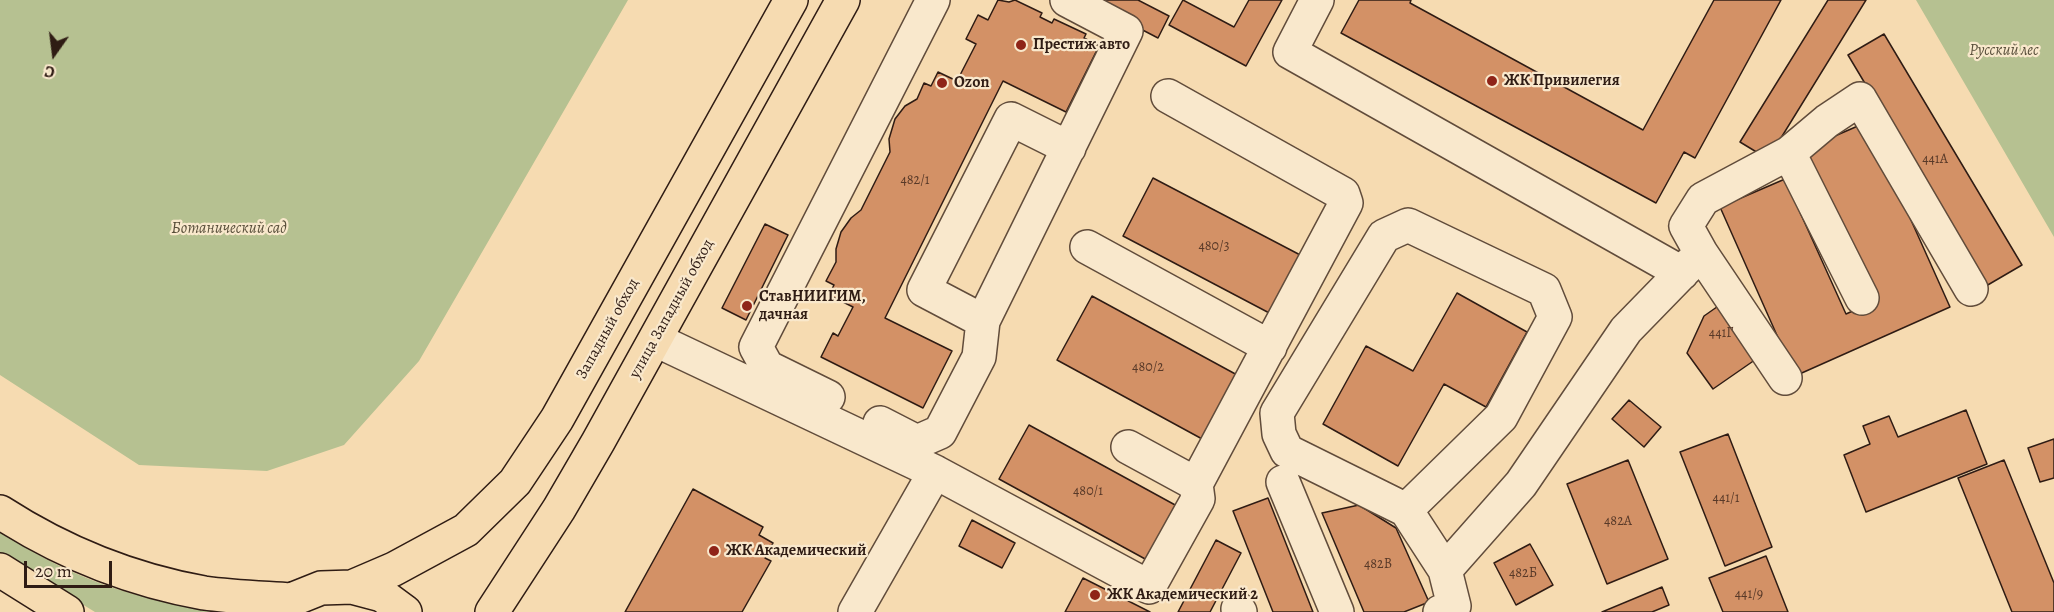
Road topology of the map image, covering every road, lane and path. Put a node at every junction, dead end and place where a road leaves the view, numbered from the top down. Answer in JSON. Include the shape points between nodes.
{"nodes":[{"id":1,"x":791,"y":0,"type":"edge"},
{"id":2,"x":843,"y":0,"type":"edge"},
{"id":3,"x":933,"y":0,"type":"edge"},
{"id":4,"x":1067,"y":0,"type":"edge"},
{"id":5,"x":1317,"y":0,"type":"edge"},
{"id":6,"x":1167,"y":96,"type":"dead end"},
{"id":7,"x":1069,"y":148,"type":"junction"},
{"id":8,"x":1789,"y":153,"type":"junction"},
{"id":9,"x":1087,"y":247,"type":"dead end"},
{"id":10,"x":1692,"y":263,"type":"junction"},
{"id":11,"x":1971,"y":289,"type":"dead end"},
{"id":12,"x":1862,"y":298,"type":"dead end"},
{"id":13,"x":983,"y":321,"type":"junction"},
{"id":14,"x":656,"y":340,"type":"junction"},
{"id":15,"x":1270,"y":347,"type":"junction"},
{"id":16,"x":1785,"y":378,"type":"dead end"},
{"id":17,"x":1128,"y":447,"type":"dead end"},
{"id":18,"x":935,"y":472,"type":"junction"},
{"id":19,"x":1284,"y":482,"type":"dead end"},
{"id":20,"x":1196,"y":484,"type":"junction"},
{"id":21,"x":1406,"y":510,"type":"junction"},
{"id":22,"x":0,"y":512,"type":"edge"},
{"id":23,"x":0,"y":570,"type":"edge"},
{"id":24,"x":1445,"y":570,"type":"junction"},
{"id":25,"x":352,"y":586,"type":"junction"},
{"id":26,"x":285,"y":606,"type":"edge"},
{"id":27,"x":67,"y":612,"type":"edge"},
{"id":28,"x":405,"y":612,"type":"edge"},
{"id":29,"x":492,"y":612,"type":"edge"},
{"id":30,"x":855,"y":612,"type":"edge"},
{"id":31,"x":1337,"y":612,"type":"edge"},
{"id":32,"x":1440,"y":612,"type":"edge"}],
"edges":[{"from":1,"to":25,"type":"main road","name":"Западный обход","via":[[563,410],[515,482],[465,530],[394,569]]},
{"from":2,"to":14,"type":"main road","name":"улица Западный обход"},
{"from":3,"to":13,"type":"lane","via":[[756,347],[767,367],[917,442],[940,432],[979,357]]},
{"from":4,"to":7,"type":"lane","via":[[1126,31]]},
{"from":5,"to":10,"type":"lane","via":[[1290,52]]},
{"from":6,"to":15,"type":"lane","via":[[1343,194],[1346,203]]},
{"from":7,"to":13,"type":"lane"},
{"from":7,"to":13,"type":"lane","via":[[1011,119],[924,290]]},
{"from":8,"to":10,"type":"lane","via":[[1703,199],[1686,226]]},
{"from":8,"to":11,"type":"lane","via":[[1860,99]]},
{"from":8,"to":12,"type":"lane"},
{"from":9,"to":15,"type":"lane"},
{"from":10,"to":16,"type":"lane"},
{"from":10,"to":24,"type":"lane","via":[[1626,330],[1521,484]]},
{"from":14,"to":18,"type":"lane"},
{"from":14,"to":29,"type":"main road","name":"улица Западный обход","via":[[559,509]]},
{"from":15,"to":20,"type":"lane"},
{"from":17,"to":20,"type":"lane"},
{"from":18,"to":20,"type":"lane","via":[[1149,587],[1198,500]]},
{"from":18,"to":30,"type":"lane"},
{"from":19,"to":31,"type":"lane"},
{"from":21,"to":21,"type":"lane","via":[[1287,451],[1279,434],[1277,413],[1384,236],[1408,225],[1544,290],[1555,317],[1501,417]]},
{"from":21,"to":24,"type":"lane"},
{"from":22,"to":26,"type":"main road","via":[[82,557],[126,573],[204,593]]},
{"from":23,"to":27,"type":"main road"},
{"from":24,"to":32,"type":"lane","via":[[1455,606]]},
{"from":25,"to":26,"type":"main road","via":[[321,588]]},
{"from":25,"to":28,"type":"main road","via":[[382,595]]}]}
